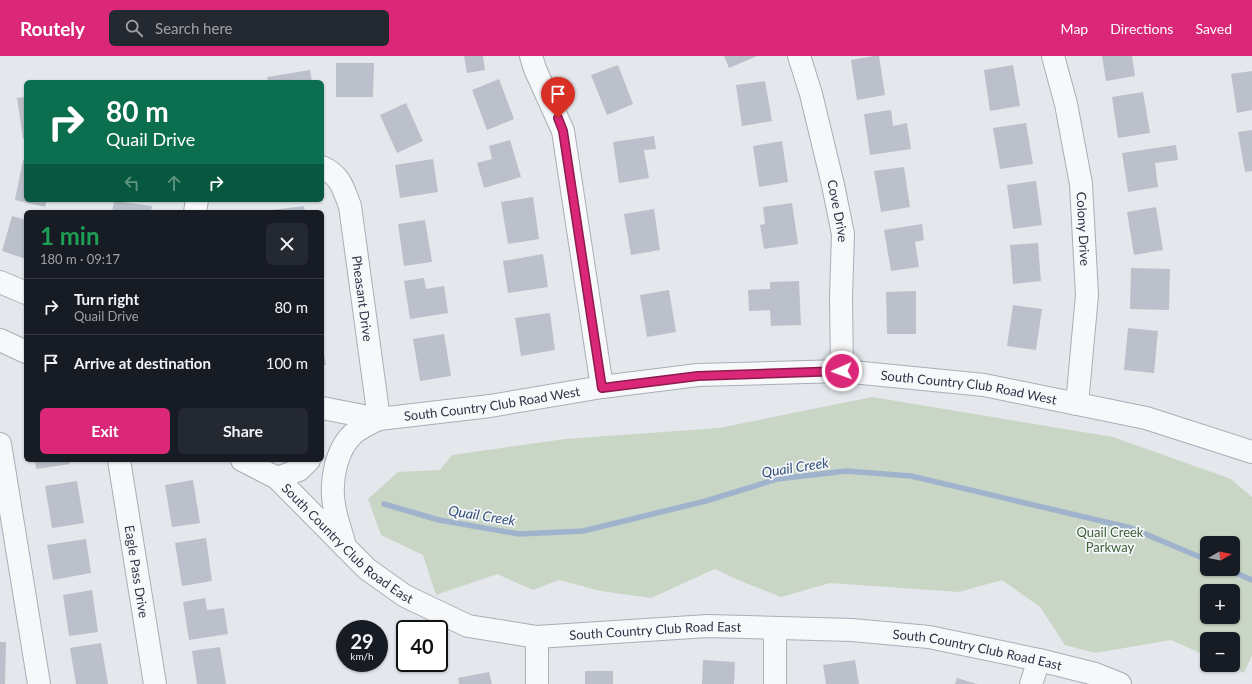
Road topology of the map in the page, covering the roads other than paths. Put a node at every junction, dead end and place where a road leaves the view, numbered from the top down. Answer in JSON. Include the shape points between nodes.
{"nodes":[{"id":1,"x":531,"y":56,"type":"edge"},
{"id":2,"x":799,"y":56,"type":"edge"},
{"id":3,"x":1053,"y":56,"type":"edge"},
{"id":4,"x":324,"y":168,"type":"edge"},
{"id":5,"x":0,"y":282,"type":"edge"},
{"id":6,"x":24,"y":292,"type":"edge"},
{"id":7,"x":0,"y":340,"type":"edge"},
{"id":8,"x":24,"y":351,"type":"edge"},
{"id":9,"x":842,"y":371,"type":"junction"},
{"id":10,"x":602,"y":388,"type":"junction"},
{"id":11,"x":1077,"y":404,"type":"junction"},
{"id":12,"x":324,"y":408,"type":"edge"},
{"id":13,"x":379,"y":419,"type":"junction"},
{"id":14,"x":0,"y":444,"type":"edge"},
{"id":15,"x":1252,"y":452,"type":"edge"},
{"id":16,"x":119,"y":462,"type":"edge"},
{"id":17,"x":246,"y":462,"type":"edge"},
{"id":18,"x":307,"y":462,"type":"edge"},
{"id":19,"x":277,"y":478,"type":"junction"},
{"id":20,"x":346,"y":548,"type":"junction"},
{"id":21,"x":775,"y":628,"type":"junction"},
{"id":22,"x":537,"y":637,"type":"junction"},
{"id":23,"x":1038,"y":660,"type":"junction"},
{"id":24,"x":39,"y":684,"type":"edge"},
{"id":25,"x":154,"y":684,"type":"edge"},
{"id":26,"x":537,"y":684,"type":"edge"},
{"id":27,"x":776,"y":684,"type":"edge"},
{"id":28,"x":1031,"y":684,"type":"edge"},
{"id":29,"x":1120,"y":684,"type":"edge"}],
"edges":[{"from":1,"to":10,"type":"street","via":[[563,131]]},
{"from":2,"to":9,"type":"street","name":"Cove Drive","via":[[811,94],[843,234]]},
{"from":3,"to":11,"type":"street","name":"Colony Drive","via":[[1066,104],[1081,184],[1086,294]]},
{"from":4,"to":13,"type":"street","name":"Pheasant Drive","via":[[340,180],[350,206]]},
{"from":5,"to":6,"type":"street"},
{"from":7,"to":8,"type":"street"},
{"from":9,"to":10,"type":"street","name":"South Country Club Road West","via":[[698,376]]},
{"from":9,"to":11,"type":"street","name":"South Country Club Road West","via":[[984,385]]},
{"from":10,"to":13,"type":"street","name":"South Country Club Road West","via":[[490,406]]},
{"from":11,"to":15,"type":"street","name":"South Country Club Road West","via":[[1146,418]]},
{"from":12,"to":13,"type":"street","name":"South Country Club Road West"},
{"from":13,"to":20,"type":"street","via":[[366,424],[353,434],[336,463],[332,481],[334,505]]},
{"from":14,"to":24,"type":"street"},
{"from":16,"to":25,"type":"street","name":"Eagle Pass Drive"},
{"from":17,"to":19,"type":"street","name":"South Country Club Road East"},
{"from":18,"to":19,"type":"street","via":[[299,470]]},
{"from":19,"to":20,"type":"street","name":"South Country Club Road East"},
{"from":20,"to":22,"type":"street","name":"South Country Club Road East","via":[[367,569],[412,600],[468,626]]},
{"from":21,"to":22,"type":"street","name":"South Country Club Road East","via":[[708,626]]},
{"from":21,"to":23,"type":"street","name":"South Country Club Road East","via":[[852,630],[929,637]]},
{"from":21,"to":27,"type":"street"},
{"from":22,"to":26,"type":"street"},
{"from":23,"to":28,"type":"street"},
{"from":23,"to":29,"type":"street","name":"South Country Club Road East","via":[[1095,674]]}]}
